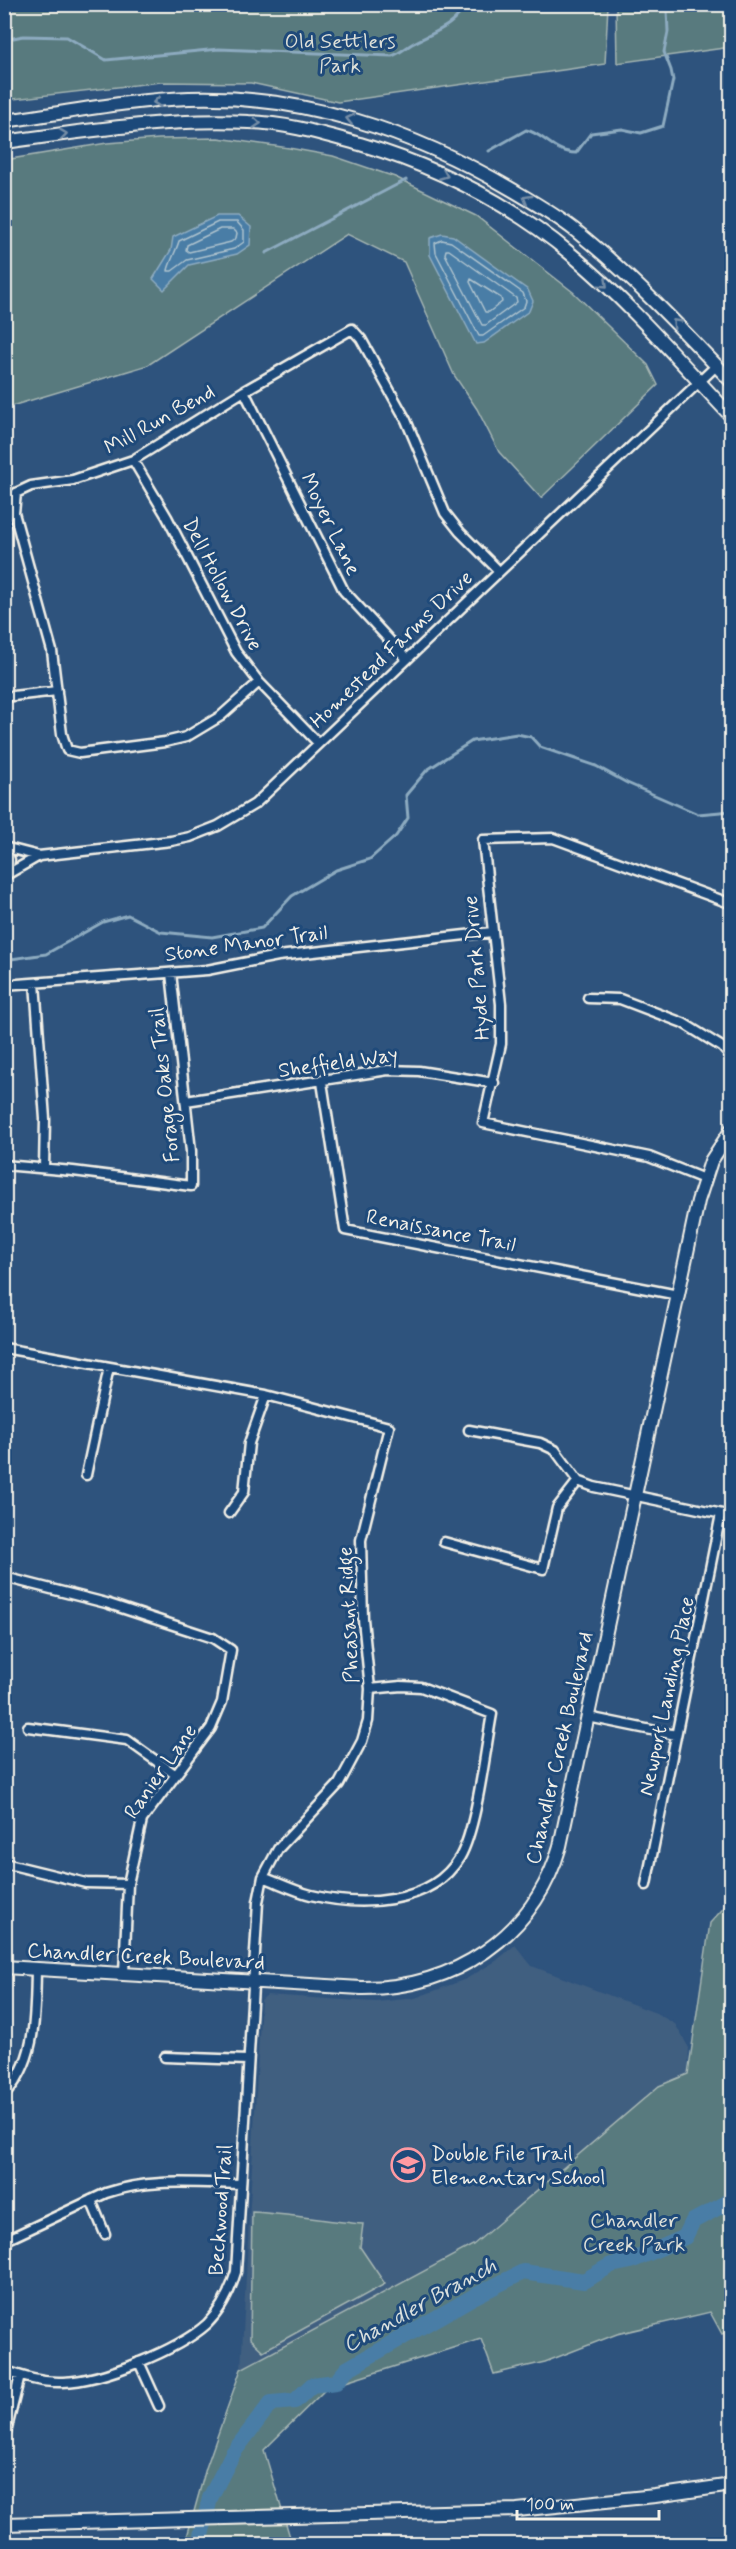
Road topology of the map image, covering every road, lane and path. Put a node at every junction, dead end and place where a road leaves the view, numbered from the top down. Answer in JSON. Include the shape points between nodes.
{"nodes":[{"id":1,"x":4,"y":121,"type":"edge"},
{"id":2,"x":4,"y":141,"type":"edge"},
{"id":3,"x":716,"y":366,"type":"junction"},
{"id":4,"x":699,"y":382,"type":"junction"},
{"id":5,"x":732,"y":382,"type":"edge"},
{"id":6,"x":244,"y":391,"type":"junction"},
{"id":7,"x":732,"y":417,"type":"edge"},
{"id":8,"x":133,"y":460,"type":"junction"},
{"id":9,"x":499,"y":571,"type":"junction"},
{"id":10,"x":407,"y":658,"type":"junction"},
{"id":11,"x":259,"y":682,"type":"junction"},
{"id":12,"x":57,"y":691,"type":"junction"},
{"id":13,"x":4,"y":697,"type":"edge"},
{"id":14,"x":318,"y":743,"type":"junction"},
{"id":15,"x":4,"y":848,"type":"edge"},
{"id":16,"x":39,"y":856,"type":"junction"},
{"id":17,"x":5,"y":876,"type":"edge"},
{"id":18,"x":732,"y":904,"type":"edge"},
{"id":19,"x":492,"y":932,"type":"junction"},
{"id":20,"x":171,"y":973,"type":"junction"},
{"id":21,"x":35,"y":983,"type":"junction"},
{"id":22,"x":4,"y":985,"type":"edge"},
{"id":23,"x":588,"y":998,"type":"dead end"},
{"id":24,"x":732,"y":1058,"type":"edge"},
{"id":25,"x":322,"y":1082,"type":"junction"},
{"id":26,"x":494,"y":1083,"type":"junction"},
{"id":27,"x":186,"y":1101,"type":"junction"},
{"id":28,"x":732,"y":1130,"type":"edge"},
{"id":29,"x":4,"y":1165,"type":"edge"},
{"id":30,"x":44,"y":1168,"type":"junction"},
{"id":31,"x":704,"y":1179,"type":"junction"},
{"id":32,"x":678,"y":1296,"type":"junction"},
{"id":33,"x":4,"y":1348,"type":"edge"},
{"id":34,"x":109,"y":1367,"type":"junction"},
{"id":35,"x":266,"y":1395,"type":"junction"},
{"id":36,"x":469,"y":1430,"type":"dead end"},
{"id":37,"x":86,"y":1475,"type":"dead end"},
{"id":38,"x":578,"y":1481,"type":"junction"},
{"id":39,"x":634,"y":1496,"type":"junction"},
{"id":40,"x":229,"y":1513,"type":"dead end"},
{"id":41,"x":721,"y":1514,"type":"junction"},
{"id":42,"x":732,"y":1516,"type":"edge"},
{"id":43,"x":444,"y":1542,"type":"dead end"},
{"id":44,"x":4,"y":1577,"type":"edge"},
{"id":45,"x":370,"y":1689,"type":"junction"},
{"id":46,"x":588,"y":1717,"type":"junction"},
{"id":47,"x":28,"y":1727,"type":"dead end"},
{"id":48,"x":676,"y":1735,"type":"junction"},
{"id":49,"x":176,"y":1775,"type":"junction"},
{"id":50,"x":4,"y":1863,"type":"edge"},
{"id":51,"x":263,"y":1877,"type":"junction"},
{"id":52,"x":128,"y":1884,"type":"junction"},
{"id":53,"x":646,"y":1885,"type":"dead end"},
{"id":54,"x":4,"y":1967,"type":"edge"},
{"id":55,"x":36,"y":1969,"type":"junction"},
{"id":56,"x":124,"y":1972,"type":"junction"},
{"id":57,"x":253,"y":1982,"type":"junction"},
{"id":58,"x":165,"y":2057,"type":"dead end"},
{"id":59,"x":247,"y":2060,"type":"junction"},
{"id":60,"x":4,"y":2095,"type":"edge"},
{"id":61,"x":241,"y":2184,"type":"junction"},
{"id":62,"x":92,"y":2200,"type":"junction"},
{"id":63,"x":105,"y":2234,"type":"dead end"},
{"id":64,"x":4,"y":2241,"type":"edge"},
{"id":65,"x":139,"y":2362,"type":"junction"},
{"id":66,"x":4,"y":2370,"type":"edge"},
{"id":67,"x":20,"y":2376,"type":"junction"},
{"id":68,"x":159,"y":2406,"type":"dead end"},
{"id":69,"x":6,"y":2432,"type":"edge"},
{"id":70,"x":732,"y":2485,"type":"edge"},
{"id":71,"x":4,"y":2524,"type":"edge"}],
"edges":[{"from":3,"to":1,"type":"main road","one_way":true,"via":[[658,305],[575,230],[472,166],[364,122],[292,105],[188,98]]},
{"from":2,"to":4,"type":"main road","one_way":true,"via":[[165,123],[251,122],[296,126],[376,149],[458,180],[537,228],[607,286]]},
{"from":3,"to":4,"type":"street","name":"Homestead Farms Drive"},
{"from":3,"to":5,"type":"main road"},
{"from":4,"to":7,"type":"main road"},
{"from":4,"to":9,"type":"street","name":"Homestead Farms Drive"},
{"from":6,"to":8,"type":"street","name":"Mill Run Bend"},
{"from":6,"to":9,"type":"street","name":"Mill Run Bend","via":[[352,329],[406,420],[445,513]]},
{"from":6,"to":10,"type":"street","name":"Moyer Lane","via":[[345,591]]},
{"from":8,"to":11,"type":"street","name":"Dell Hollow Drive","via":[[168,517],[229,640]]},
{"from":8,"to":12,"type":"street","name":"Mill Run Bend","via":[[16,493],[14,513],[52,651]]},
{"from":9,"to":10,"type":"street","name":"Homestead Farms Drive"},
{"from":10,"to":14,"type":"street","name":"Homestead Farms Drive"},
{"from":11,"to":12,"type":"street","name":"Mill Run Bend","via":[[221,716],[186,737],[80,753],[67,750],[63,742]]},
{"from":11,"to":14,"type":"street","name":"Dell Hollow Drive"},
{"from":12,"to":13,"type":"street"},
{"from":14,"to":16,"type":"street","name":"Homestead Farms Drive","via":[[255,804],[205,832],[171,841]]},
{"from":15,"to":16,"type":"street","name":"Homestead Farms Drive"},
{"from":15,"to":17,"type":"street","name":"Homestead Farms Drive","via":[[10,860]]},
{"from":16,"to":17,"type":"street","name":"Homestead Farms Drive"},
{"from":18,"to":19,"type":"street","name":"Hyde Park Drive","via":[[553,837],[483,840]]},
{"from":19,"to":20,"type":"street","name":"Stone Manor Trail","via":[[355,946]]},
{"from":19,"to":26,"type":"street","name":"Hyde Park Drive","via":[[501,1004]]},
{"from":20,"to":21,"type":"street","name":"Stone Manor Trail"},
{"from":20,"to":27,"type":"street","name":"Forage Oaks Trail"},
{"from":21,"to":22,"type":"street","name":"Stone Manor Trail"},
{"from":21,"to":30,"type":"street","via":[[45,1119]]},
{"from":23,"to":24,"type":"street","via":[[620,999],[683,1023],[722,1047]]},
{"from":25,"to":26,"type":"street","name":"Sheffield Way","via":[[406,1070]]},
{"from":25,"to":27,"type":"street","name":"Sheffield Way"},
{"from":25,"to":32,"type":"street","name":"Renaissance Trail","via":[[345,1230]]},
{"from":26,"to":31,"type":"street","name":"Hyde Park Drive","via":[[483,1123],[650,1157]]},
{"from":27,"to":30,"type":"street","name":"Forage Oaks Trail","via":[[191,1186]]},
{"from":28,"to":31,"type":"main road","name":"Chandler Creek Boulevard"},
{"from":29,"to":30,"type":"street","name":"Forage Oaks Trail"},
{"from":31,"to":32,"type":"main road","name":"Chandler Creek Boulevard"},
{"from":32,"to":39,"type":"main road","name":"Chandler Creek Boulevard"},
{"from":33,"to":34,"type":"street","name":"Pheasant Ridge"},
{"from":34,"to":35,"type":"street","name":"Pheasant Ridge"},
{"from":34,"to":37,"type":"street"},
{"from":35,"to":40,"type":"street","via":[[249,1443],[244,1492]]},
{"from":35,"to":45,"type":"street","name":"Pheasant Ridge","via":[[389,1427],[361,1540]]},
{"from":36,"to":38,"type":"street","via":[[540,1443],[555,1450]]},
{"from":38,"to":39,"type":"street"},
{"from":38,"to":43,"type":"street","via":[[556,1508],[543,1569]]},
{"from":39,"to":41,"type":"street"},
{"from":39,"to":46,"type":"main road","name":"Chandler Creek Boulevard"},
{"from":41,"to":42,"type":"street"},
{"from":41,"to":48,"type":"street","name":"Newport Landing Place"},
{"from":44,"to":49,"type":"street","name":"Ranier Lane","via":[[117,1607],[213,1638],[231,1650],[222,1702],[212,1728]]},
{"from":45,"to":51,"type":"street","name":"Pheasant Ridge","via":[[362,1741],[339,1784],[278,1850]]},
{"from":45,"to":51,"type":"street","via":[[421,1687],[492,1714],[471,1824],[460,1857],[441,1879],[418,1894],[397,1899],[310,1895]]},
{"from":46,"to":48,"type":"street"},
{"from":46,"to":57,"type":"main road","name":"Chandler Creek Boulevard","via":[[549,1880],[530,1909],[488,1950],[446,1973],[396,1986]]},
{"from":47,"to":49,"type":"street","via":[[127,1740]]},
{"from":48,"to":53,"type":"street","name":"Newport Landing Place"},
{"from":49,"to":52,"type":"street","name":"Ranier Lane","via":[[142,1820]]},
{"from":50,"to":52,"type":"street","via":[[86,1883]]},
{"from":51,"to":57,"type":"street","name":"Pheasant Ridge"},
{"from":52,"to":56,"type":"street","name":"Ranier Lane"},
{"from":54,"to":55,"type":"main road","name":"Chandler Creek Boulevard"},
{"from":55,"to":56,"type":"main road","name":"Chandler Creek Boulevard"},
{"from":55,"to":60,"type":"street","via":[[31,2048],[18,2080]]},
{"from":56,"to":57,"type":"main road","name":"Chandler Creek Boulevard"},
{"from":57,"to":59,"type":"street","name":"Beckwood Trail"},
{"from":58,"to":59,"type":"street"},
{"from":59,"to":61,"type":"street","name":"Beckwood Trail"},
{"from":61,"to":62,"type":"street","via":[[145,2183]]},
{"from":61,"to":65,"type":"street","name":"Beckwood Trail","via":[[236,2272],[226,2300],[196,2333]]},
{"from":62,"to":63,"type":"street"},
{"from":62,"to":64,"type":"street"},
{"from":65,"to":67,"type":"street","name":"Beckwood Trail","via":[[77,2381]]},
{"from":65,"to":68,"type":"street"},
{"from":66,"to":67,"type":"street","name":"Beckwood Trail"},
{"from":67,"to":69,"type":"street"},
{"from":70,"to":71,"type":"main road","via":[[517,2510]]}]}
